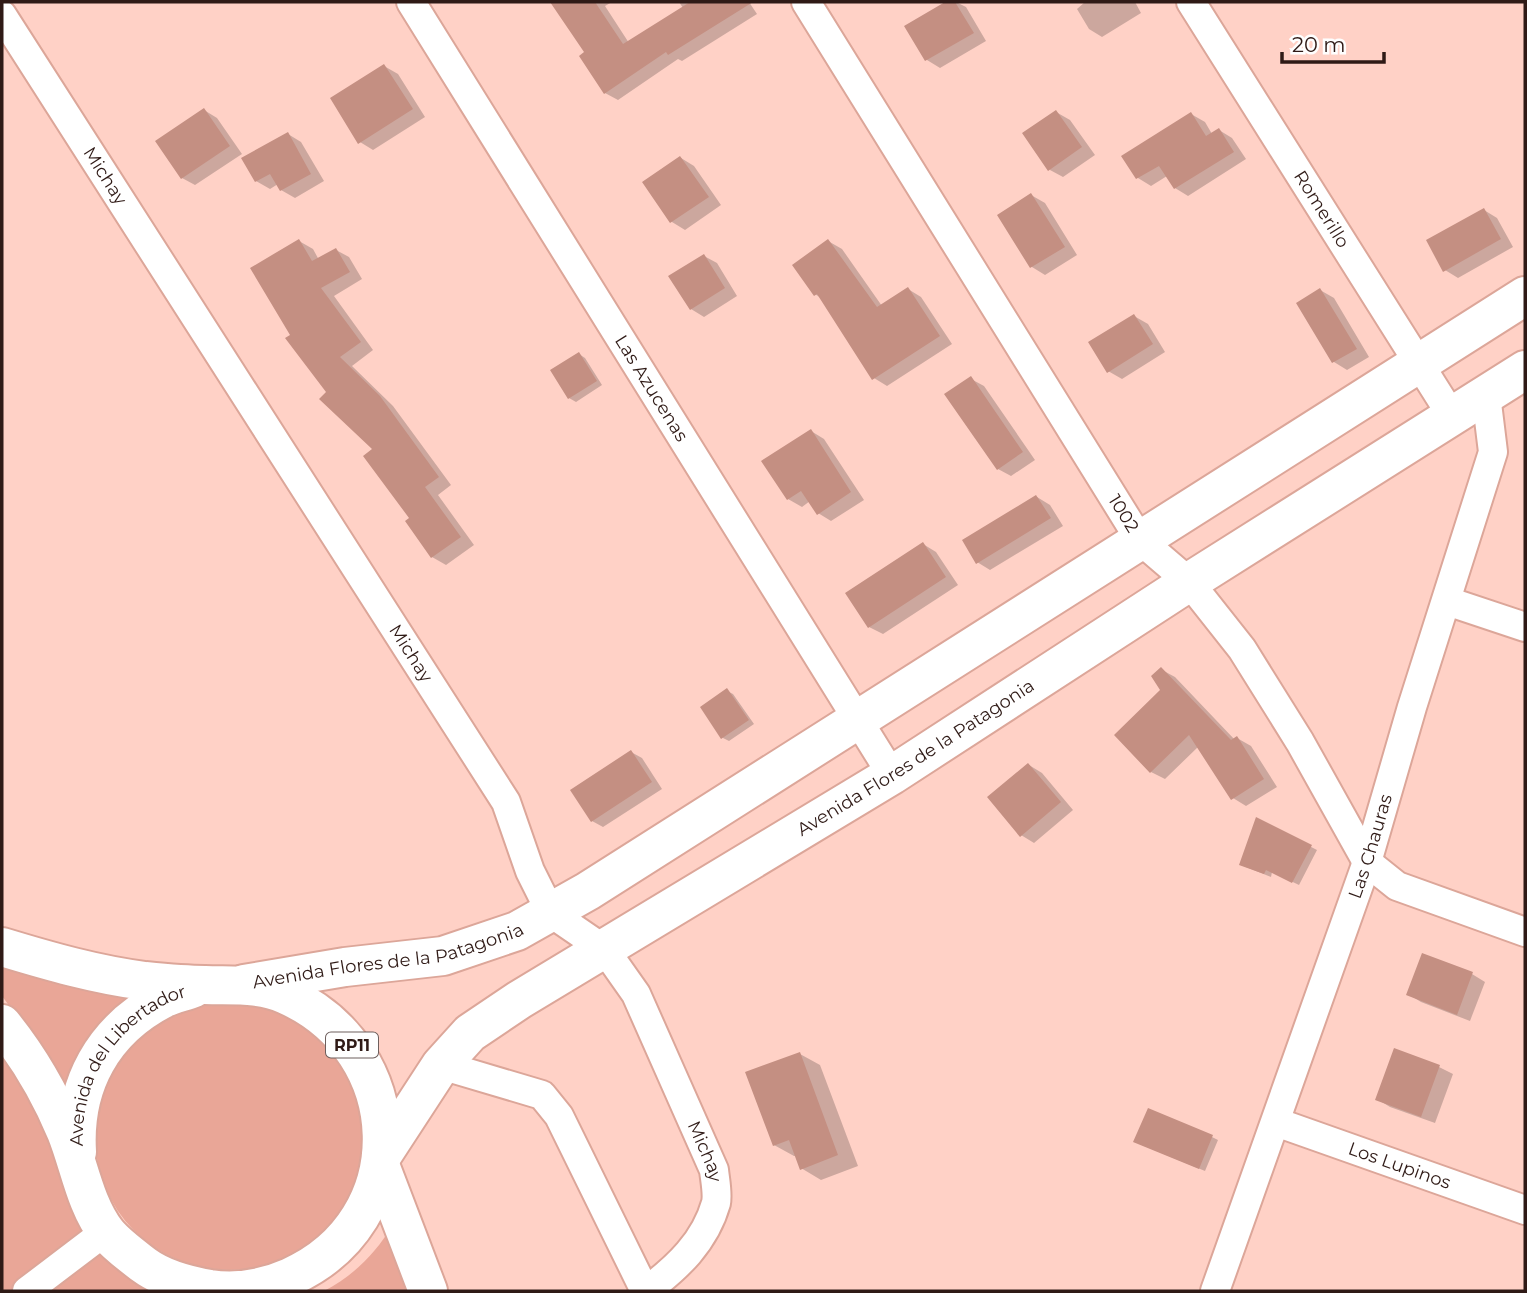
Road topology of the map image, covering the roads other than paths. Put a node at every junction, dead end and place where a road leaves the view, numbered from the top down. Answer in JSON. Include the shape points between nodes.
{"nodes":[{"id":1,"x":411,"y":2,"type":"edge"},
{"id":2,"x":806,"y":2,"type":"edge"},
{"id":3,"x":1191,"y":2,"type":"edge"},
{"id":4,"x":2,"y":15,"type":"edge"},
{"id":5,"x":1525,"y":296,"type":"edge"},
{"id":6,"x":1419,"y":363,"type":"junction"},
{"id":7,"x":1525,"y":370,"type":"edge"},
{"id":8,"x":1486,"y":395,"type":"junction"},
{"id":9,"x":1452,"y":416,"type":"junction"},
{"id":10,"x":1140,"y":541,"type":"junction"},
{"id":11,"x":1189,"y":582,"type":"junction"},
{"id":12,"x":1447,"y":601,"type":"junction"},
{"id":13,"x":1525,"y":627,"type":"edge"},
{"id":14,"x":857,"y":720,"type":"junction"},
{"id":15,"x":892,"y":775,"type":"junction"},
{"id":16,"x":1367,"y":862,"type":"junction"},
{"id":17,"x":551,"y":913,"type":"junction"},
{"id":18,"x":1525,"y":932,"type":"edge"},
{"id":19,"x":2,"y":947,"type":"edge"},
{"id":20,"x":604,"y":950,"type":"junction"},
{"id":21,"x":244,"y":984,"type":"junction"},
{"id":22,"x":204,"y":985,"type":"junction"},
{"id":23,"x":2,"y":1024,"type":"edge"},
{"id":24,"x":441,"y":1065,"type":"junction"},
{"id":25,"x":1276,"y":1122,"type":"junction"},
{"id":26,"x":381,"y":1161,"type":"junction"},
{"id":27,"x":78,"y":1164,"type":"junction"},
{"id":28,"x":1525,"y":1210,"type":"edge"},
{"id":29,"x":106,"y":1231,"type":"junction"},
{"id":30,"x":27,"y":1291,"type":"edge"},
{"id":31,"x":428,"y":1291,"type":"edge"},
{"id":32,"x":645,"y":1291,"type":"edge"},
{"id":33,"x":1215,"y":1291,"type":"edge"}],
"edges":[{"from":1,"to":14,"type":"street","name":"Las Azucenas"},
{"from":2,"to":10,"type":"street","name":"1002"},
{"from":3,"to":6,"type":"street","name":"Romerillo"},
{"from":4,"to":17,"type":"street","name":"Michay","via":[[506,802],[530,871]]},
{"from":5,"to":6,"type":"street","name":"Avenida Flores de la Patagonia"},
{"from":6,"to":9,"type":"street","name":"Romerillo"},
{"from":6,"to":10,"type":"street","name":"Avenida Flores de la Patagonia"},
{"from":7,"to":8,"type":"street","name":"Avenida Flores de la Patagonia"},
{"from":8,"to":9,"type":"street","name":"Avenida Flores de la Patagonia"},
{"from":8,"to":12,"type":"street","name":"Las Chauras","via":[[1493,452]]},
{"from":9,"to":11,"type":"street","name":"Avenida Flores de la Patagonia"},
{"from":10,"to":11,"type":"street","name":"1002"},
{"from":10,"to":14,"type":"street","name":"Avenida Flores de la Patagonia"},
{"from":11,"to":15,"type":"street","name":"Avenida Flores de la Patagonia"},
{"from":11,"to":16,"type":"street","name":"1002","via":[[1242,649]]},
{"from":12,"to":13,"type":"street"},
{"from":12,"to":16,"type":"street","name":"Las Chauras"},
{"from":14,"to":15,"type":"street","name":"Las Azucenas"},
{"from":14,"to":17,"type":"street","name":"Avenida Flores de la Patagonia"},
{"from":15,"to":20,"type":"street","name":"Avenida Flores de la Patagonia"},
{"from":16,"to":18,"type":"street","name":"1002","via":[[1397,886]]},
{"from":16,"to":25,"type":"street","name":"Las Chauras"},
{"from":17,"to":20,"type":"street","name":"Michay"},
{"from":17,"to":21,"type":"street","name":"Avenida Flores de la Patagonia","via":[[508,935],[443,956]]},
{"from":19,"to":22,"type":"street","name":"Avenida del Libertador","number":"RP11","via":[[144,981]]},
{"from":20,"to":24,"type":"street","name":"Avenida Flores de la Patagonia","via":[[470,1033]]},
{"from":20,"to":32,"type":"street","name":"Michay","via":[[636,994],[715,1170],[717,1201],[703,1236],[676,1269]]},
{"from":21,"to":22,"type":"street","name":"Avenida del Libertador","number":"RP11"},
{"from":21,"to":26,"type":"street","name":"Avenida del Libertador","number":"RP11","via":[[284,994],[320,1013],[351,1043],[372,1080],[382,1122]]},
{"from":22,"to":27,"type":"street","name":"Avenida del Libertador","number":"RP11","via":[[164,998],[141,1012],[102,1050],[84,1086],[76,1126]]},
{"from":23,"to":27,"type":"street","name":"Avenida del Libertador","number":"RP11","via":[[49,1097]]},
{"from":24,"to":26,"type":"street","name":"Avenida Flores de la Patagonia"},
{"from":24,"to":32,"type":"street","name":"Michay","via":[[542,1096],[559,1116]]},
{"from":25,"to":28,"type":"street","name":"Los Lupinos"},
{"from":25,"to":33,"type":"street","name":"Las Chauras"},
{"from":26,"to":29,"type":"street","name":"Avenida del Libertador","number":"RP11","via":[[367,1206],[343,1241],[310,1268],[271,1286],[228,1291],[186,1285],[147,1268]]},
{"from":26,"to":31,"type":"street","name":"Avenida del Libertador","number":"RP11"},
{"from":27,"to":29,"type":"street","name":"Avenida del Libertador","number":"RP11"},
{"from":29,"to":30,"type":"street"}]}
